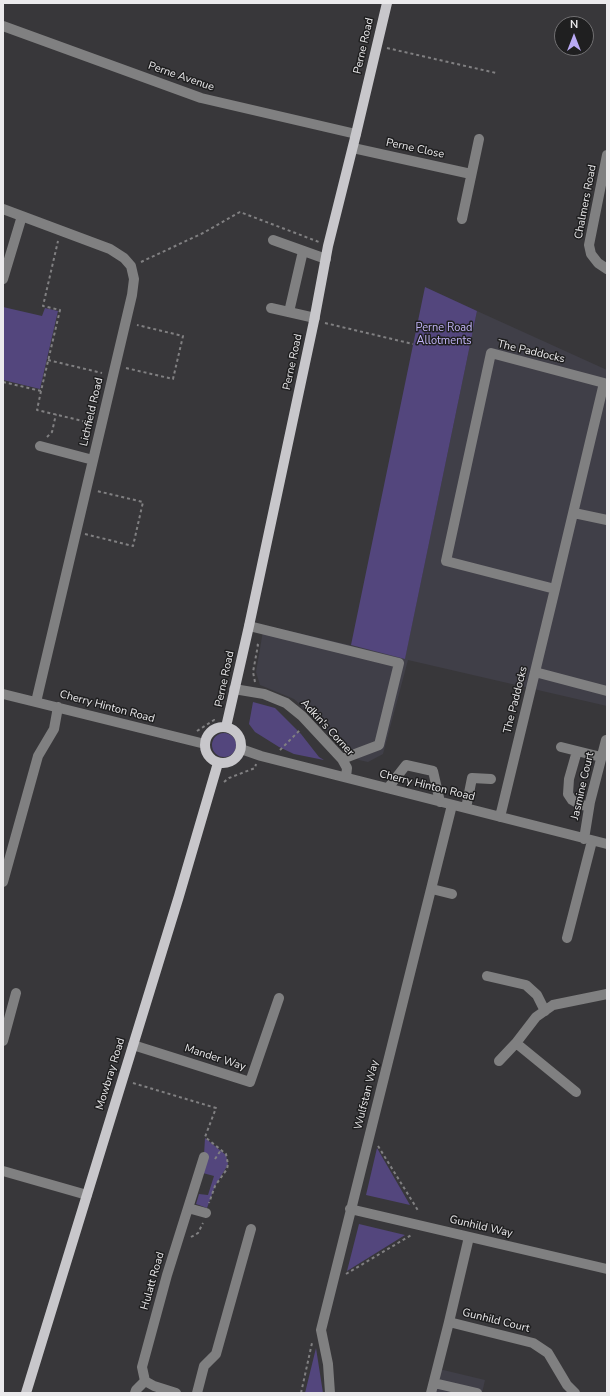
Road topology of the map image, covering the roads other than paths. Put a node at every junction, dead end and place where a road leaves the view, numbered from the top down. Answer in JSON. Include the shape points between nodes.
{"nodes":[{"id":1,"x":387,"y":3,"type":"edge"},
{"id":2,"x":3,"y":26,"type":"edge"},
{"id":3,"x":356,"y":134,"type":"junction"},
{"id":4,"x":479,"y":139,"type":"dead end"},
{"id":5,"x":353,"y":148,"type":"junction"},
{"id":6,"x":607,"y":155,"type":"edge"},
{"id":7,"x":471,"y":174,"type":"junction"},
{"id":8,"x":3,"y":208,"type":"edge"},
{"id":9,"x":22,"y":216,"type":"junction"},
{"id":10,"x":462,"y":219,"type":"dead end"},
{"id":11,"x":273,"y":240,"type":"dead end"},
{"id":12,"x":303,"y":251,"type":"junction"},
{"id":13,"x":326,"y":259,"type":"junction"},
{"id":14,"x":607,"y":269,"type":"edge"},
{"id":15,"x":3,"y":279,"type":"edge"},
{"id":16,"x":271,"y":308,"type":"dead end"},
{"id":17,"x":289,"y":312,"type":"junction"},
{"id":18,"x":314,"y":319,"type":"junction"},
{"id":19,"x":40,"y":446,"type":"road end"},
{"id":20,"x":93,"y":460,"type":"junction"},
{"id":21,"x":574,"y":513,"type":"junction"},
{"id":22,"x":607,"y":520,"type":"edge"},
{"id":23,"x":555,"y":589,"type":"junction"},
{"id":24,"x":249,"y":626,"type":"junction"},
{"id":25,"x":535,"y":672,"type":"junction"},
{"id":26,"x":234,"y":689,"type":"junction"},
{"id":27,"x":607,"y":691,"type":"edge"},
{"id":28,"x":3,"y":694,"type":"edge"},
{"id":29,"x":36,"y":702,"type":"junction"},
{"id":30,"x":58,"y":707,"type":"junction"},
{"id":31,"x":226,"y":727,"type":"junction"},
{"id":32,"x":606,"y":740,"type":"dead end"},
{"id":33,"x":205,"y":744,"type":"junction"},
{"id":34,"x":561,"y":747,"type":"dead end"},
{"id":35,"x":241,"y":749,"type":"junction"},
{"id":36,"x":577,"y":751,"type":"junction"},
{"id":37,"x":601,"y":757,"type":"junction"},
{"id":38,"x":342,"y":759,"type":"junction"},
{"id":39,"x":218,"y":763,"type":"junction"},
{"id":40,"x":346,"y":777,"type":"junction"},
{"id":41,"x":491,"y":780,"type":"dead end"},
{"id":42,"x":388,"y":788,"type":"junction"},
{"id":43,"x":440,"y":802,"type":"junction"},
{"id":44,"x":452,"y":805,"type":"junction"},
{"id":45,"x":589,"y":806,"type":"junction"},
{"id":46,"x":466,"y":808,"type":"junction"},
{"id":47,"x":500,"y":817,"type":"junction"},
{"id":48,"x":588,"y":840,"type":"junction"},
{"id":49,"x":607,"y":844,"type":"edge"},
{"id":50,"x":3,"y":882,"type":"edge"},
{"id":51,"x":432,"y":889,"type":"junction"},
{"id":52,"x":452,"y":894,"type":"dead end"},
{"id":53,"x":567,"y":938,"type":"dead end"},
{"id":54,"x":487,"y":976,"type":"dead end"},
{"id":55,"x":16,"y":993,"type":"dead end"},
{"id":56,"x":607,"y":994,"type":"edge"},
{"id":57,"x":279,"y":998,"type":"dead end"},
{"id":58,"x":546,"y":1011,"type":"junction"},
{"id":59,"x":3,"y":1041,"type":"edge"},
{"id":60,"x":516,"y":1043,"type":"junction"},
{"id":61,"x":133,"y":1045,"type":"junction"},
{"id":62,"x":499,"y":1061,"type":"dead end"},
{"id":63,"x":576,"y":1092,"type":"dead end"},
{"id":64,"x":204,"y":1157,"type":"dead end"},
{"id":65,"x":3,"y":1171,"type":"edge"},
{"id":66,"x":87,"y":1195,"type":"junction"},
{"id":67,"x":188,"y":1208,"type":"junction"},
{"id":68,"x":350,"y":1210,"type":"junction"},
{"id":69,"x":206,"y":1213,"type":"road end"},
{"id":70,"x":251,"y":1229,"type":"dead end"},
{"id":71,"x":469,"y":1237,"type":"junction"},
{"id":72,"x":607,"y":1269,"type":"edge"},
{"id":73,"x":449,"y":1322,"type":"junction"},
{"id":74,"x":145,"y":1381,"type":"junction"},
{"id":75,"x":432,"y":1388,"type":"edge"},
{"id":76,"x":26,"y":1393,"type":"edge"},
{"id":77,"x":135,"y":1393,"type":"edge"},
{"id":78,"x":176,"y":1393,"type":"edge"},
{"id":79,"x":197,"y":1393,"type":"edge"},
{"id":80,"x":330,"y":1393,"type":"edge"},
{"id":81,"x":477,"y":1393,"type":"edge"},
{"id":82,"x":575,"y":1393,"type":"edge"}],
"edges":[{"from":1,"to":3,"type":"main road","name":"Perne Road"},
{"from":2,"to":3,"type":"street","name":"Perne Avenue","via":[[201,98]]},
{"from":3,"to":5,"type":"main road","name":"Perne Road"},
{"from":4,"to":7,"type":"street"},
{"from":5,"to":7,"type":"street","name":"Perne Close"},
{"from":5,"to":13,"type":"main road","name":"Perne Road"},
{"from":6,"to":14,"type":"street","name":"Chalmers Road","via":[[589,245],[590,254]]},
{"from":7,"to":10,"type":"street"},
{"from":8,"to":9,"type":"street"},
{"from":9,"to":15,"type":"street"},
{"from":9,"to":20,"type":"street","name":"Lichfield Road","via":[[110,249],[131,266],[134,279],[132,295]]},
{"from":11,"to":12,"type":"street"},
{"from":12,"to":13,"type":"street"},
{"from":12,"to":17,"type":"street"},
{"from":13,"to":18,"type":"main road","name":"Perne Road"},
{"from":16,"to":17,"type":"street"},
{"from":17,"to":18,"type":"street"},
{"from":18,"to":24,"type":"main road","name":"Perne Road"},
{"from":19,"to":20,"type":"street"},
{"from":20,"to":29,"type":"street","name":"Lichfield Road"},
{"from":21,"to":22,"type":"street"},
{"from":21,"to":23,"type":"street","name":"The Paddocks"},
{"from":21,"to":23,"type":"street","name":"The Paddocks","via":[[604,383],[491,353],[446,561]]},
{"from":23,"to":25,"type":"street","name":"The Paddocks"},
{"from":24,"to":26,"type":"main road","name":"Perne Road"},
{"from":24,"to":38,"type":"street","via":[[399,663],[379,746]]},
{"from":25,"to":27,"type":"street"},
{"from":25,"to":47,"type":"street","name":"The Paddocks"},
{"from":26,"to":31,"type":"main road","name":"Perne Road"},
{"from":26,"to":38,"type":"street","name":"Adkin's Corner","via":[[264,694],[286,703]]},
{"from":28,"to":29,"type":"street","name":"Cherry Hinton Road"},
{"from":29,"to":30,"type":"street","name":"Cherry Hinton Road"},
{"from":30,"to":33,"type":"street","name":"Cherry Hinton Road"},
{"from":30,"to":50,"type":"street","via":[[54,728],[38,756]]},
{"from":31,"to":33,"type":"main road","via":[[214,729],[209,733]]},
{"from":31,"to":35,"type":"main road","via":[[237,733]]},
{"from":32,"to":37,"type":"street","name":"Jasmine Court"},
{"from":33,"to":39,"type":"main road","via":[[208,756]]},
{"from":34,"to":36,"type":"street"},
{"from":35,"to":39,"type":"main road","via":[[235,759],[224,764]]},
{"from":35,"to":40,"type":"street","name":"Cherry Hinton Road"},
{"from":36,"to":37,"type":"street"},
{"from":36,"to":45,"type":"street","via":[[569,779],[568,794],[572,800]]},
{"from":37,"to":45,"type":"street","name":"Jasmine Court"},
{"from":38,"to":40,"type":"street","name":"Adkin's Corner","via":[[347,768]]},
{"from":39,"to":61,"type":"main road","name":"Mowbray Road"},
{"from":40,"to":42,"type":"street","name":"Cherry Hinton Road"},
{"from":41,"to":46,"type":"street","via":[[472,778]]},
{"from":42,"to":43,"type":"street","name":"Cherry Hinton Road"},
{"from":42,"to":43,"type":"street","via":[[406,765],[433,771]]},
{"from":43,"to":44,"type":"street","name":"Cherry Hinton Road"},
{"from":44,"to":46,"type":"street","name":"Cherry Hinton Road"},
{"from":44,"to":51,"type":"street","name":"Wulfstan Way"},
{"from":45,"to":48,"type":"street","name":"Jasmine Court"},
{"from":46,"to":47,"type":"street","name":"Cherry Hinton Road"},
{"from":47,"to":48,"type":"street","name":"Cherry Hinton Road"},
{"from":48,"to":49,"type":"street","name":"Cherry Hinton Road"},
{"from":48,"to":53,"type":"street","name":"Jasmine Court"},
{"from":51,"to":52,"type":"street"},
{"from":51,"to":68,"type":"street","name":"Wulfstan Way"},
{"from":54,"to":58,"type":"street","via":[[526,985],[537,995]]},
{"from":55,"to":59,"type":"street"},
{"from":56,"to":58,"type":"street","via":[[553,1005]]},
{"from":57,"to":61,"type":"street","name":"Mander Way","via":[[250,1082]]},
{"from":58,"to":60,"type":"street","via":[[536,1017]]},
{"from":60,"to":62,"type":"street"},
{"from":60,"to":63,"type":"street"},
{"from":61,"to":66,"type":"main road","name":"Mowbray Road"},
{"from":64,"to":67,"type":"street","name":"Hulatt Road"},
{"from":65,"to":66,"type":"street"},
{"from":66,"to":76,"type":"main road","name":"Mowbray Road"},
{"from":67,"to":69,"type":"street"},
{"from":67,"to":74,"type":"street","name":"Hulatt Road","via":[[142,1367]]},
{"from":68,"to":71,"type":"street","name":"Gunhild Way"},
{"from":68,"to":80,"type":"street","name":"Wulfstan Way","via":[[321,1330],[328,1364]]},
{"from":70,"to":79,"type":"street","via":[[216,1354],[204,1366]]},
{"from":71,"to":72,"type":"street","name":"Gunhild Way"},
{"from":71,"to":73,"type":"street","name":"Gunhild Court"},
{"from":73,"to":75,"type":"street"},
{"from":73,"to":82,"type":"street","name":"Gunhild Court","via":[[533,1343],[548,1353],[567,1385]]},
{"from":74,"to":77,"type":"street"},
{"from":74,"to":78,"type":"street"},
{"from":75,"to":81,"type":"street"}]}
